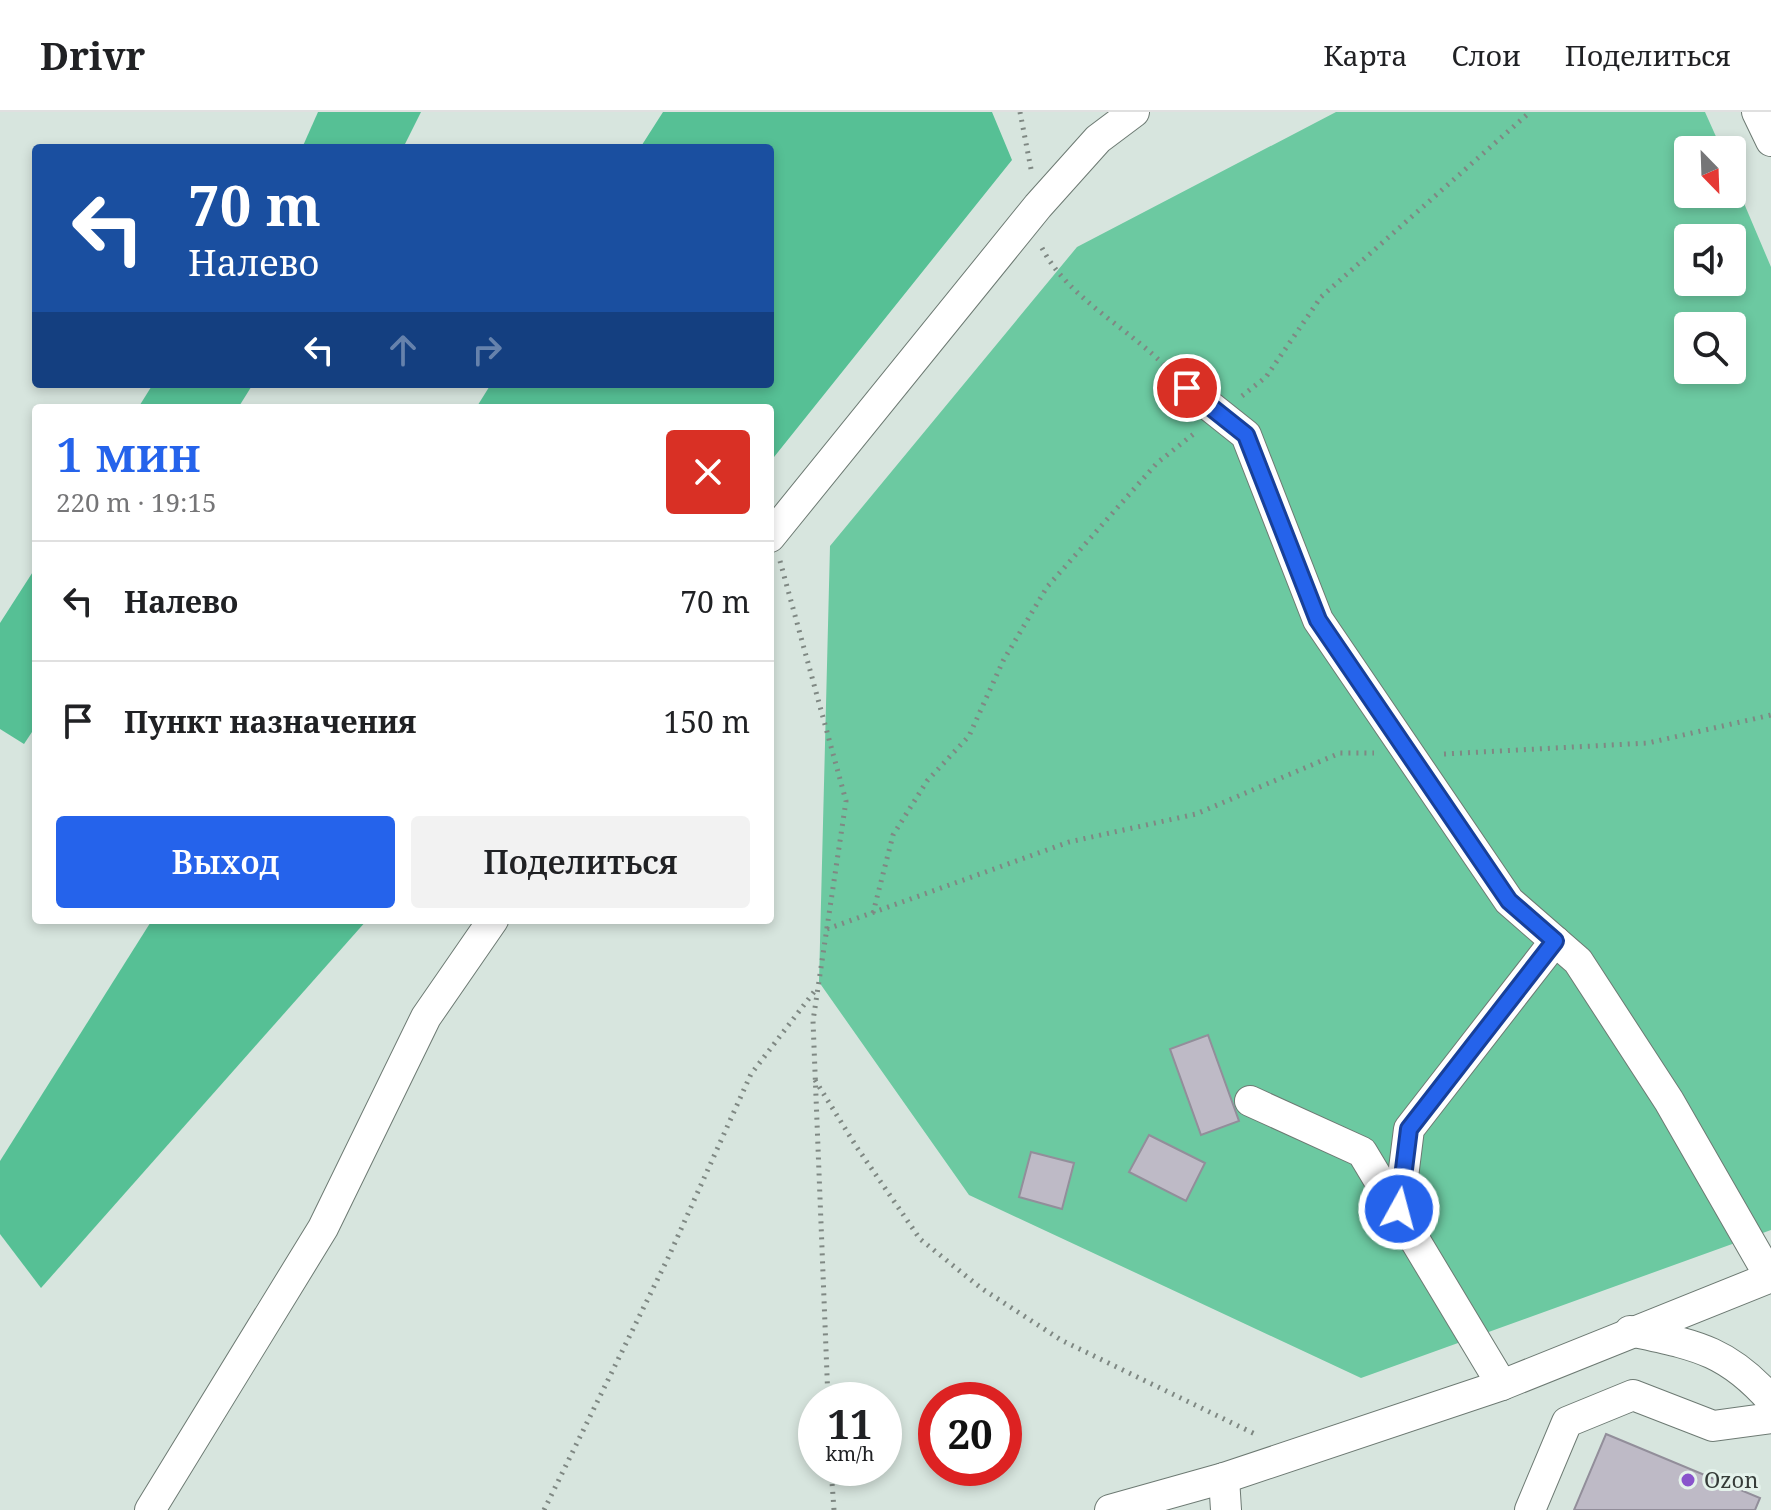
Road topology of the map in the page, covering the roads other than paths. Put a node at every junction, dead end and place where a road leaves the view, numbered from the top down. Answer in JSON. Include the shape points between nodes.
{"nodes":[{"id":1,"x":1134,"y":112,"type":"edge"},
{"id":2,"x":1187,"y":388,"type":"road end"},
{"id":3,"x":774,"y":533,"type":"edge"},
{"id":4,"x":490,"y":924,"type":"edge"},
{"id":5,"x":1555,"y":941,"type":"junction"},
{"id":6,"x":1250,"y":1101,"type":"dead end"},
{"id":7,"x":1399,"y":1209,"type":"junction"},
{"id":8,"x":1770,"y":1277,"type":"edge"},
{"id":9,"x":1630,"y":1331,"type":"junction"},
{"id":10,"x":1502,"y":1385,"type":"junction"},
{"id":11,"x":1771,"y":1400,"type":"edge"},
{"id":12,"x":1771,"y":1418,"type":"edge"},
{"id":13,"x":1224,"y":1478,"type":"junction"},
{"id":14,"x":150,"y":1510,"type":"edge"},
{"id":15,"x":1110,"y":1510,"type":"edge"},
{"id":16,"x":1226,"y":1510,"type":"edge"},
{"id":17,"x":1530,"y":1510,"type":"edge"}],
"edges":[{"from":1,"to":3,"type":"street","via":[[1098,139],[1032,212]]},
{"from":2,"to":5,"type":"street","via":[[1246,435],[1318,620],[1509,901]]},
{"from":4,"to":14,"type":"street","via":[[426,1017],[323,1228]]},
{"from":5,"to":7,"type":"street","via":[[1409,1129]]},
{"from":5,"to":8,"type":"street","via":[[1578,961],[1669,1101]]},
{"from":6,"to":7,"type":"street","via":[[1362,1152]]},
{"from":7,"to":10,"type":"street"},
{"from":8,"to":9,"type":"street"},
{"from":9,"to":10,"type":"street"},
{"from":9,"to":11,"type":"street","via":[[1702,1346],[1747,1373]]},
{"from":10,"to":13,"type":"street"},
{"from":12,"to":17,"type":"street","via":[[1713,1426],[1633,1395],[1567,1422]]},
{"from":13,"to":15,"type":"street"},
{"from":13,"to":16,"type":"street"}]}
